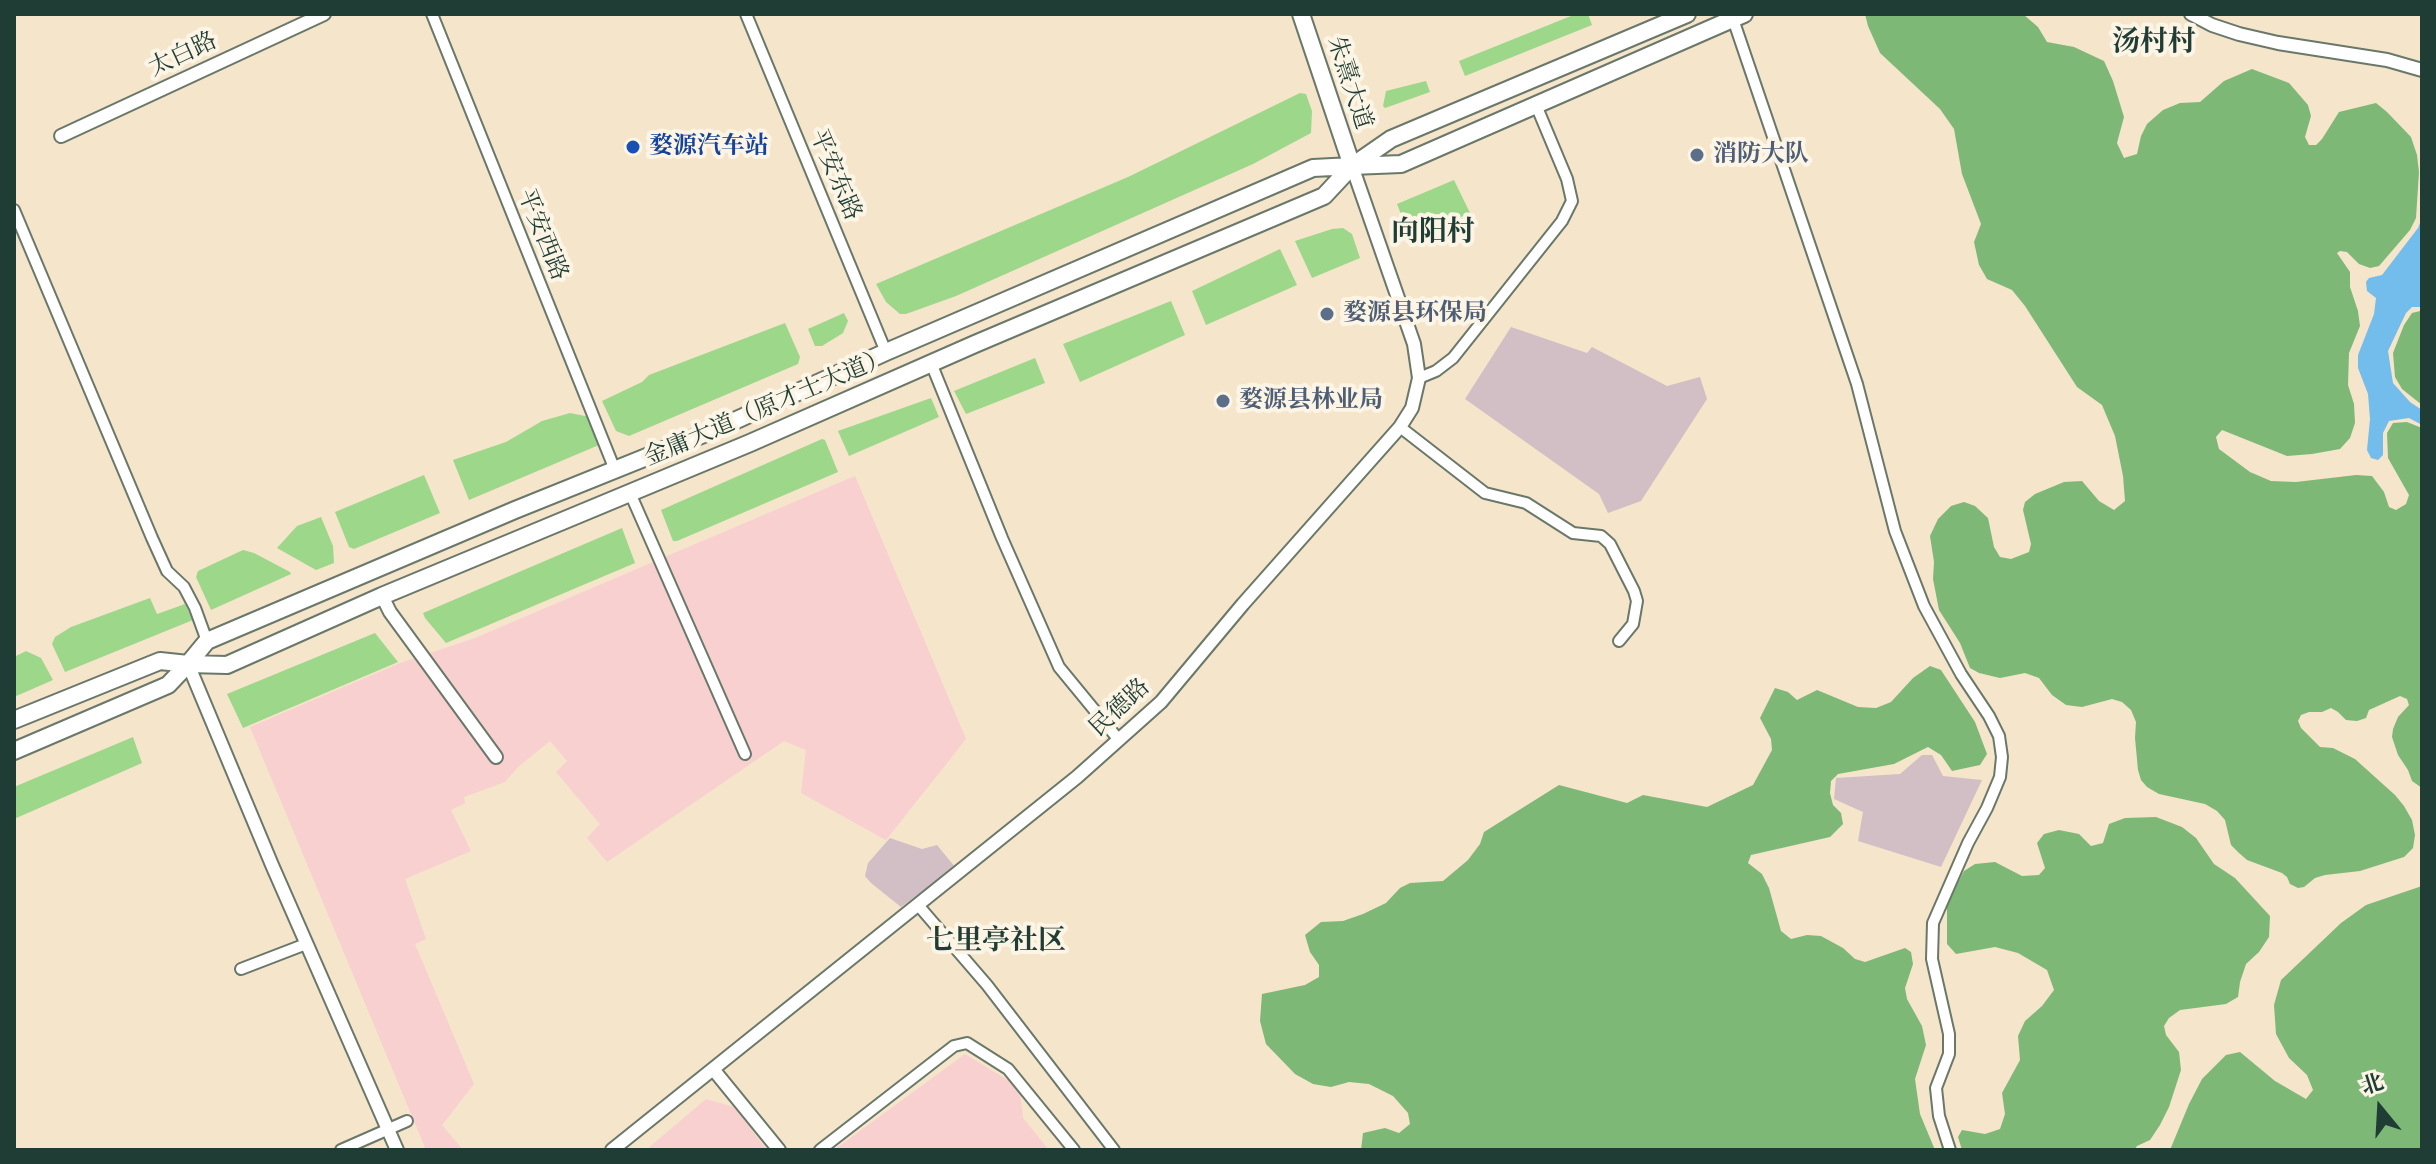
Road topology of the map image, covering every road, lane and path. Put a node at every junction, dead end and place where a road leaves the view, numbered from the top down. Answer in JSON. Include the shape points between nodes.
{"nodes":[{"id":1,"x":324,"y":14,"type":"edge"},
{"id":2,"x":432,"y":14,"type":"edge"},
{"id":3,"x":746,"y":14,"type":"edge"},
{"id":4,"x":1301,"y":14,"type":"edge"},
{"id":5,"x":1687,"y":14,"type":"edge"},
{"id":6,"x":2191,"y":14,"type":"edge"},
{"id":7,"x":1738,"y":16,"type":"edge"},
{"id":8,"x":2422,"y":70,"type":"edge"},
{"id":9,"x":1536,"y":105,"type":"junction"},
{"id":10,"x":61,"y":136,"type":"dead end"},
{"id":11,"x":1352,"y":166,"type":"junction"},
{"id":12,"x":14,"y":210,"type":"edge"},
{"id":13,"x":886,"y":352,"type":"junction"},
{"id":14,"x":931,"y":363,"type":"junction"},
{"id":15,"x":1419,"y":378,"type":"junction"},
{"id":16,"x":1400,"y":427,"type":"junction"},
{"id":17,"x":615,"y":470,"type":"junction"},
{"id":18,"x":630,"y":493,"type":"junction"},
{"id":19,"x":382,"y":596,"type":"junction"},
{"id":20,"x":207,"y":641,"type":"junction"},
{"id":21,"x":1619,"y":641,"type":"dead end"},
{"id":22,"x":188,"y":664,"type":"junction"},
{"id":23,"x":14,"y":720,"type":"edge"},
{"id":24,"x":1119,"y":740,"type":"junction"},
{"id":25,"x":14,"y":751,"type":"edge"},
{"id":26,"x":745,"y":754,"type":"dead end"},
{"id":27,"x":496,"y":757,"type":"dead end"},
{"id":28,"x":918,"y":905,"type":"junction"},
{"id":29,"x":306,"y":944,"type":"junction"},
{"id":30,"x":241,"y":969,"type":"dead end"},
{"id":31,"x":713,"y":1069,"type":"junction"},
{"id":32,"x":407,"y":1121,"type":"dead end"},
{"id":33,"x":388,"y":1130,"type":"junction"},
{"id":34,"x":341,"y":1150,"type":"edge"},
{"id":35,"x":397,"y":1150,"type":"edge"},
{"id":36,"x":612,"y":1150,"type":"edge"},
{"id":37,"x":779,"y":1150,"type":"edge"},
{"id":38,"x":820,"y":1150,"type":"edge"},
{"id":39,"x":1074,"y":1150,"type":"edge"},
{"id":40,"x":1114,"y":1150,"type":"edge"},
{"id":41,"x":1950,"y":1150,"type":"edge"}],
"edges":[{"from":1,"to":10,"type":"street","name":"太白路"},
{"from":2,"to":17,"type":"street","name":"平安西路"},
{"from":3,"to":13,"type":"street","name":"平安东路"},
{"from":4,"to":11,"type":"main road","name":"朱熹大道"},
{"from":5,"to":11,"type":"main road","name":"金庸大道（原才士大道）","via":[[1391,139]]},
{"from":6,"to":8,"type":"street","via":[[2239,34]]},
{"from":7,"to":9,"type":"main road","name":"金庸大道（原才士大道）"},
{"from":7,"to":41,"type":"street","via":[[1857,384],[1895,531],[1924,606],[1999,736],[2000,777],[1933,923],[1932,959],[1949,1034],[1949,1054],[1936,1088]]},
{"from":9,"to":11,"type":"main road","name":"金庸大道（原才士大道）","via":[[1401,164]]},
{"from":9,"to":15,"type":"street","via":[[1572,201],[1562,221],[1453,358]]},
{"from":11,"to":13,"type":"main road","name":"金庸大道（原才士大道）","via":[[1313,168]]},
{"from":11,"to":14,"type":"main road","name":"金庸大道（原才士大道）","via":[[1324,196]]},
{"from":11,"to":15,"type":"street","name":"民德路","via":[[1414,344]]},
{"from":12,"to":20,"type":"street","via":[[152,538],[167,571],[184,587]]},
{"from":13,"to":17,"type":"main road","name":"金庸大道（原才士大道）"},
{"from":14,"to":18,"type":"main road","name":"金庸大道（原才士大道）"},
{"from":14,"to":24,"type":"street","via":[[1059,667]]},
{"from":15,"to":16,"type":"street","name":"民德路","via":[[1412,408]]},
{"from":16,"to":21,"type":"street","via":[[1485,493],[1526,503],[1573,533],[1601,536],[1610,544],[1637,601],[1633,624]]},
{"from":16,"to":24,"type":"street","name":"民德路","via":[[1161,702]]},
{"from":17,"to":20,"type":"main road","name":"金庸大道（原才士大道）"},
{"from":18,"to":19,"type":"main road","name":"金庸大道（原才士大道）"},
{"from":18,"to":26,"type":"street"},
{"from":19,"to":22,"type":"main road","name":"金庸大道（原才士大道）","via":[[227,665]]},
{"from":19,"to":27,"type":"street"},
{"from":20,"to":22,"type":"main road","name":"金庸大道（原才士大道）"},
{"from":22,"to":23,"type":"main road","name":"金庸大道（原才士大道）","via":[[160,661]]},
{"from":22,"to":25,"type":"main road","name":"金庸大道（原才士大道）","via":[[168,685]]},
{"from":22,"to":29,"type":"street"},
{"from":24,"to":28,"type":"street","name":"民德路"},
{"from":28,"to":31,"type":"street","name":"民德路"},
{"from":28,"to":40,"type":"street"},
{"from":29,"to":30,"type":"street"},
{"from":29,"to":33,"type":"street"},
{"from":31,"to":36,"type":"street","name":"民德路"},
{"from":31,"to":37,"type":"street"},
{"from":32,"to":33,"type":"street"},
{"from":33,"to":34,"type":"street"},
{"from":33,"to":35,"type":"street"},
{"from":38,"to":39,"type":"street","via":[[954,1046],[967,1043],[1008,1069]]}]}
